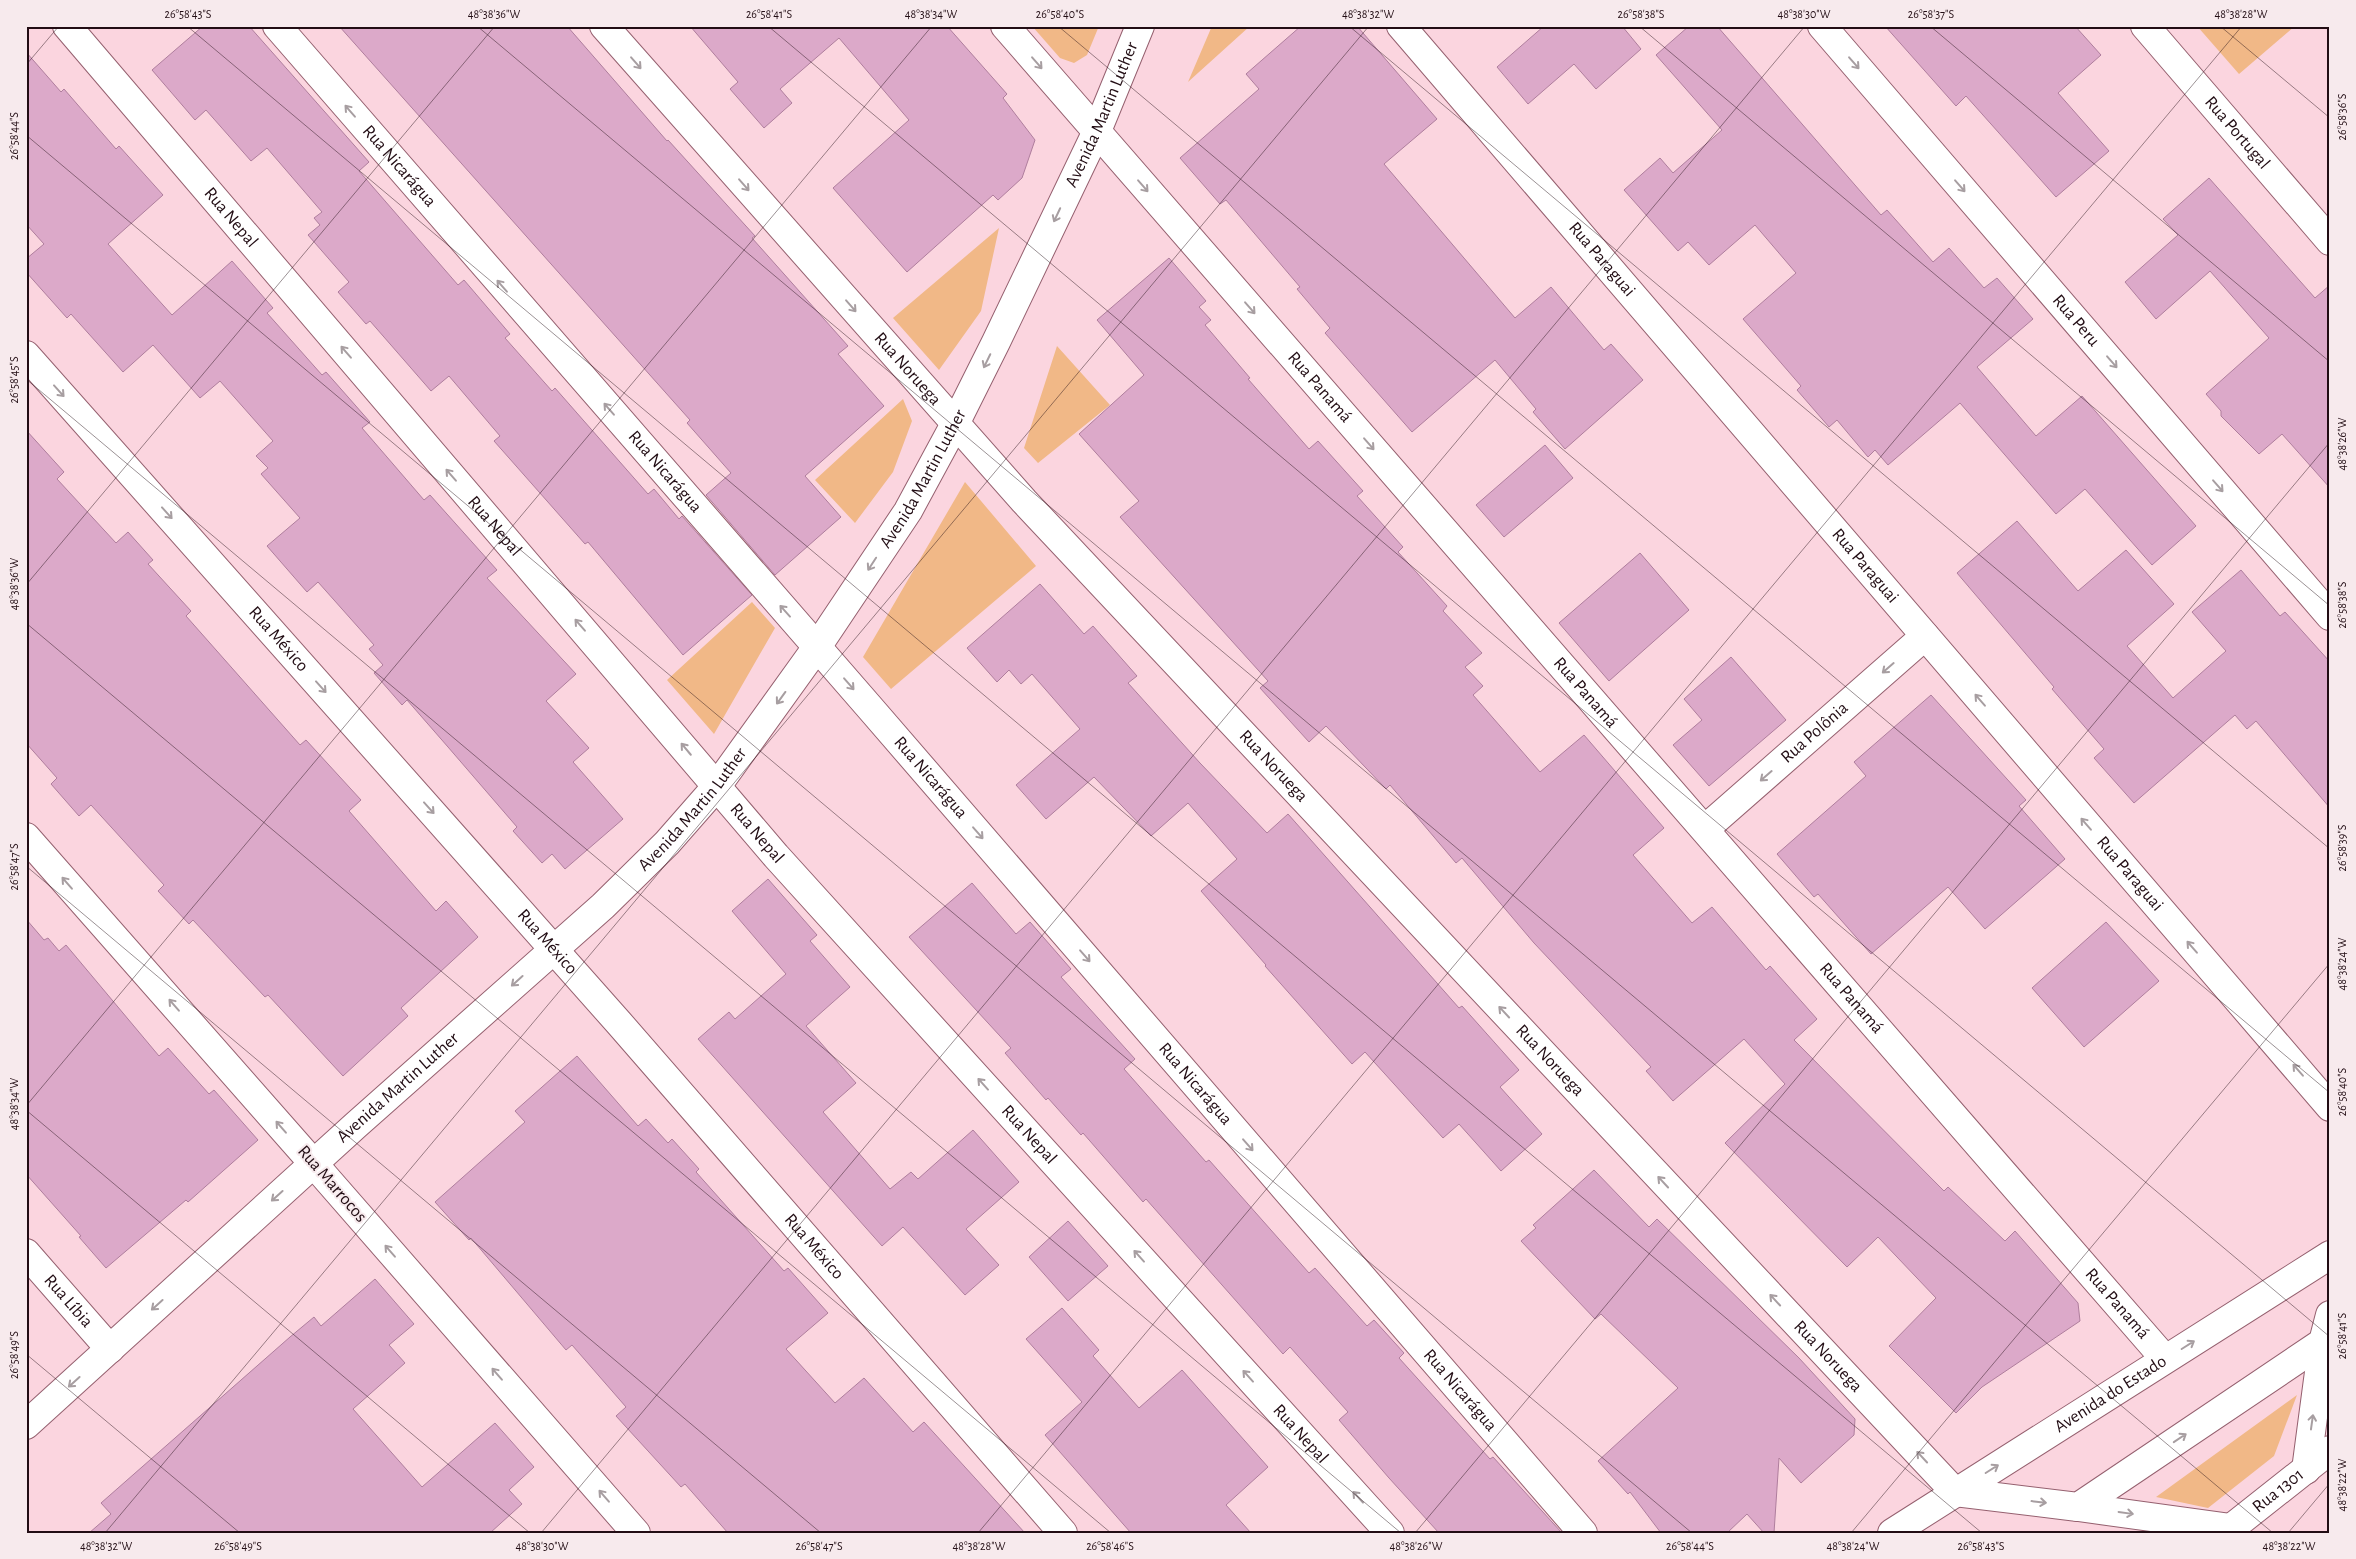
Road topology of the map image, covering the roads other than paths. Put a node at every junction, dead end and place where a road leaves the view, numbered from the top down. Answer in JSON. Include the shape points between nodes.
{"nodes":[{"id":1,"x":67,"y":26,"type":"edge"},
{"id":2,"x":276,"y":26,"type":"edge"},
{"id":3,"x":604,"y":26,"type":"edge"},
{"id":4,"x":1005,"y":26,"type":"edge"},
{"id":5,"x":1140,"y":26,"type":"edge"},
{"id":6,"x":1401,"y":26,"type":"edge"},
{"id":7,"x":1822,"y":26,"type":"edge"},
{"id":8,"x":2145,"y":26,"type":"edge"},
{"id":9,"x":1097,"y":132,"type":"junction"},
{"id":10,"x":2330,"y":241,"type":"edge"},
{"id":11,"x":26,"y":355,"type":"edge"},
{"id":12,"x":955,"y":424,"type":"junction"},
{"id":13,"x":2330,"y":616,"type":"edge"},
{"id":14,"x":1925,"y":636,"type":"junction"},
{"id":15,"x":817,"y":647,"type":"junction"},
{"id":16,"x":717,"y":786,"type":"junction"},
{"id":17,"x":1705,"y":829,"type":"junction"},
{"id":18,"x":26,"y":837,"type":"edge"},
{"id":19,"x":554,"y":949,"type":"junction"},
{"id":20,"x":2330,"y":1107,"type":"edge"},
{"id":21,"x":314,"y":1163,"type":"junction"},
{"id":22,"x":26,"y":1253,"type":"edge"},
{"id":23,"x":2330,"y":1255,"type":"edge"},
{"id":24,"x":2330,"y":1315,"type":"edge"},
{"id":25,"x":2323,"y":1342,"type":"junction"},
{"id":26,"x":110,"y":1349,"type":"junction"},
{"id":27,"x":2166,"y":1359,"type":"junction"},
{"id":28,"x":26,"y":1425,"type":"edge"},
{"id":29,"x":2330,"y":1450,"type":"edge"},
{"id":30,"x":2306,"y":1470,"type":"junction"},
{"id":31,"x":1955,"y":1492,"type":"junction"},
{"id":32,"x":2078,"y":1507,"type":"junction"},
{"id":33,"x":2228,"y":1530,"type":"edge"},
{"id":34,"x":636,"y":1533,"type":"edge"},
{"id":35,"x":1063,"y":1533,"type":"edge"},
{"id":36,"x":1390,"y":1533,"type":"edge"},
{"id":37,"x":1583,"y":1533,"type":"edge"},
{"id":38,"x":1892,"y":1533,"type":"edge"}],
"edges":[{"from":16,"to":1,"type":"street","name":"Rua Nepal","one_way":true},
{"from":15,"to":2,"type":"street","name":"Rua Nicarágua","one_way":true},
{"from":3,"to":12,"type":"street","name":"Rua Noruega","one_way":true},
{"from":4,"to":9,"type":"street","name":"Rua Panamá","one_way":true},
{"from":5,"to":9,"type":"street","name":"Avenida Martin Luther"},
{"from":6,"to":14,"type":"street","name":"Rua Paraguai"},
{"from":7,"to":13,"type":"street","name":"Rua Peru","one_way":true},
{"from":8,"to":10,"type":"street","name":"Rua Portugal"},
{"from":9,"to":12,"type":"street","name":"Avenida Martin Luther","one_way":true},
{"from":9,"to":17,"type":"street","name":"Rua Panamá","one_way":true},
{"from":11,"to":19,"type":"street","name":"Rua México","one_way":true},
{"from":12,"to":15,"type":"street","name":"Avenida Martin Luther","one_way":true,"via":[[908,510]]},
{"from":31,"to":12,"type":"street","name":"Rua Noruega","one_way":true},
{"from":14,"to":17,"type":"street","name":"Rua Polônia","one_way":true},
{"from":20,"to":14,"type":"street","name":"Rua Paraguai","one_way":true},
{"from":15,"to":16,"type":"street","name":"Avenida Martin Luther","one_way":true},
{"from":15,"to":37,"type":"street","name":"Rua Nicarágua","one_way":true},
{"from":16,"to":19,"type":"street","name":"Avenida Martin Luther","via":[[660,850]]},
{"from":36,"to":16,"type":"street","name":"Rua Nepal","one_way":true,"via":[[776,856]]},
{"from":17,"to":27,"type":"street","name":"Rua Panamá"},
{"from":21,"to":18,"type":"street","name":"Rua Marrocos","one_way":true},
{"from":19,"to":21,"type":"street","name":"Avenida Martin Luther","one_way":true},
{"from":19,"to":35,"type":"street","name":"Rua México"},
{"from":21,"to":26,"type":"street","name":"Avenida Martin Luther","one_way":true},
{"from":34,"to":21,"type":"street","name":"Rua Marrocos","one_way":true},
{"from":22,"to":26,"type":"street","name":"Rua Líbia"},
{"from":27,"to":23,"type":"street","name":"Avenida do Estado","one_way":true},
{"from":24,"to":25,"type":"street"},
{"from":30,"to":25,"type":"street","one_way":true},
{"from":32,"to":25,"type":"street","one_way":true},
{"from":26,"to":28,"type":"street","name":"Avenida Martin Luther","one_way":true},
{"from":31,"to":27,"type":"street","name":"Avenida do Estado","one_way":true},
{"from":29,"to":30,"type":"street","name":"Rua 1301"},
{"from":30,"to":33,"type":"street","name":"Rua 1301"},
{"from":31,"to":32,"type":"street","one_way":true},
{"from":31,"to":38,"type":"street","name":"Avenida do Estado"},
{"from":32,"to":33,"type":"street","one_way":true}]}
